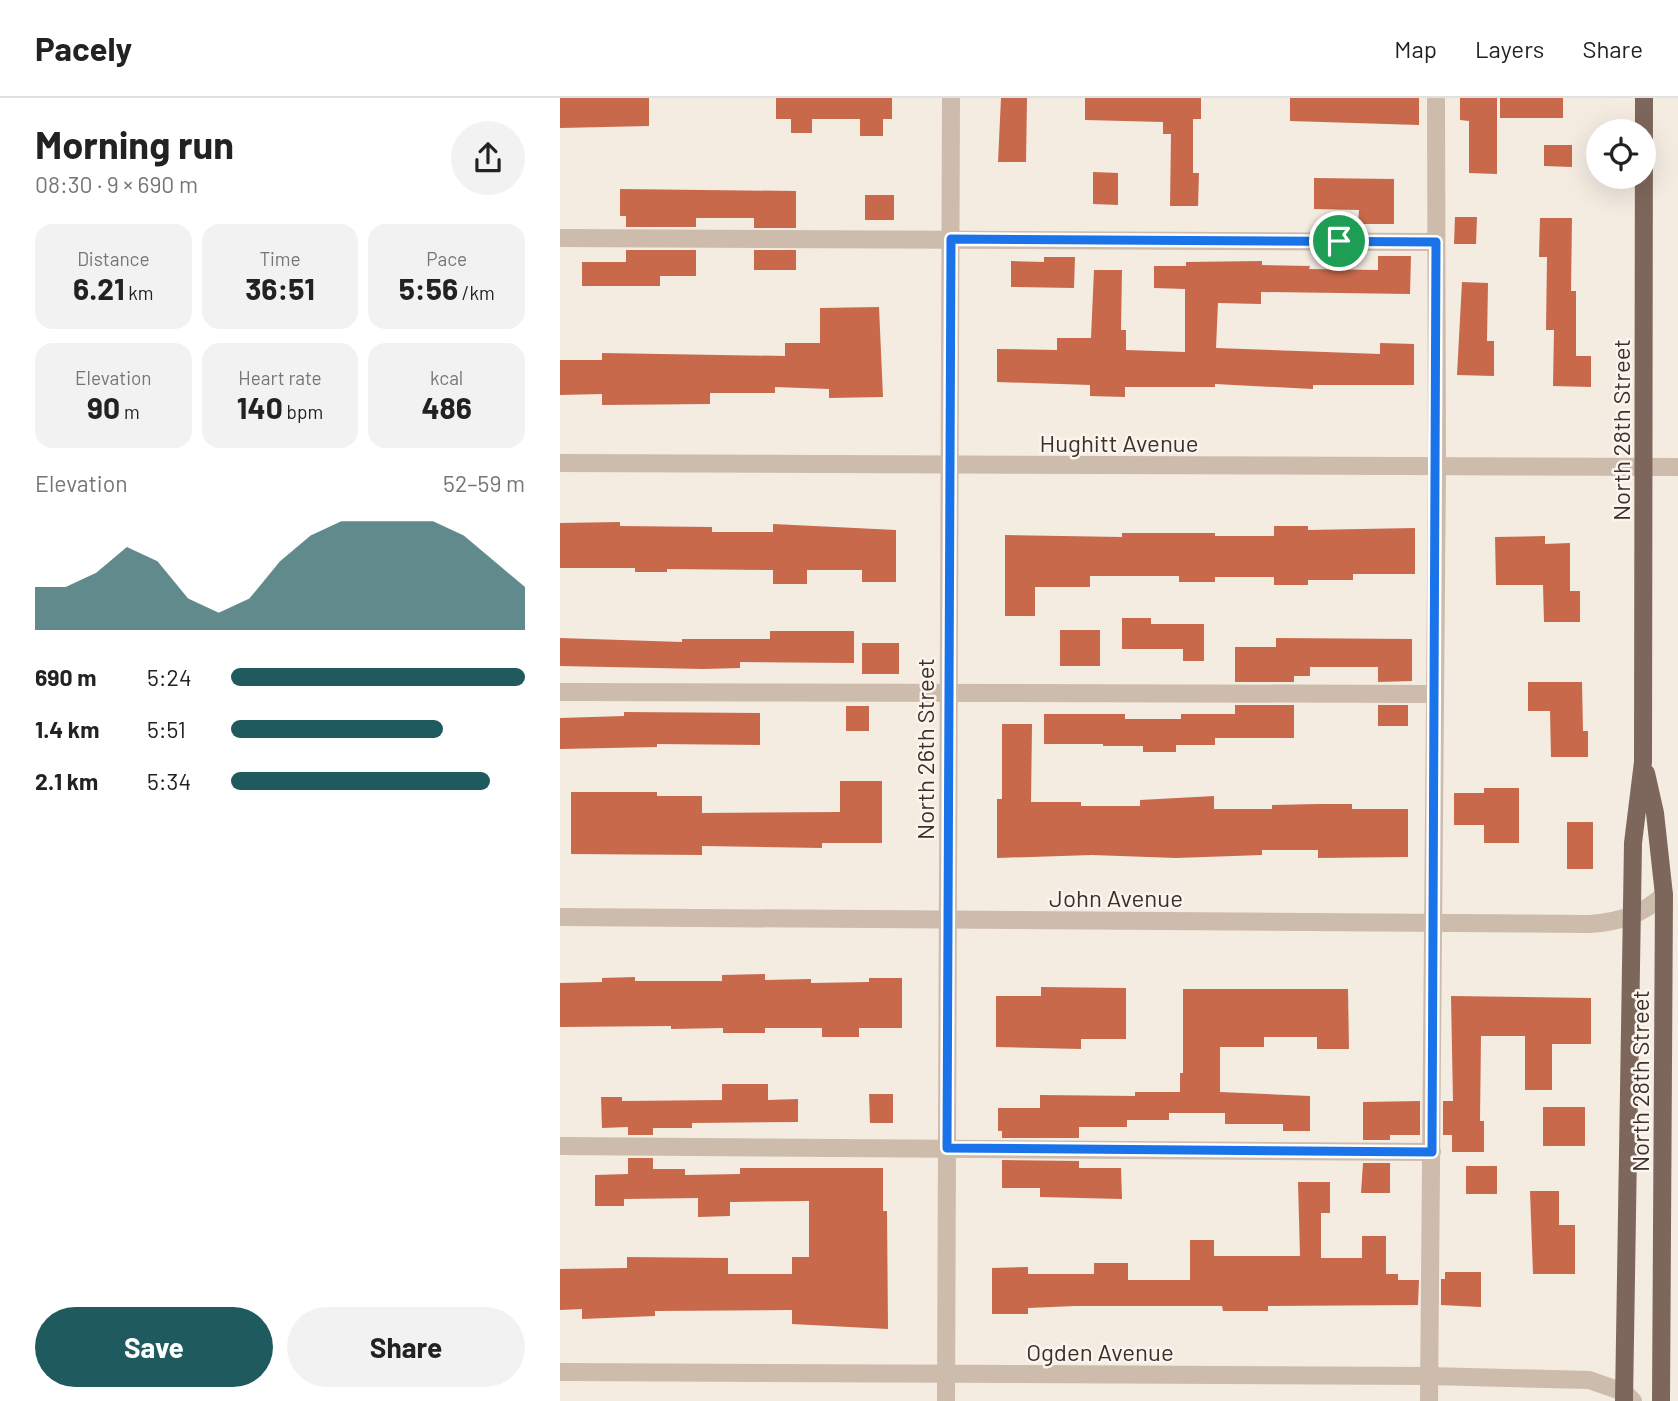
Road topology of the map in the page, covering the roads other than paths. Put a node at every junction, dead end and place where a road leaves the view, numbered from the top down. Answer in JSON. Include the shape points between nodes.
{"nodes":[{"id":1,"x":951,"y":98,"type":"edge"},
{"id":2,"x":1436,"y":98,"type":"edge"},
{"id":3,"x":1644,"y":98,"type":"edge"},
{"id":4,"x":560,"y":238,"type":"edge"},
{"id":5,"x":951,"y":239,"type":"junction"},
{"id":6,"x":1436,"y":242,"type":"junction"},
{"id":7,"x":560,"y":463,"type":"edge"},
{"id":8,"x":950,"y":466,"type":"junction"},
{"id":9,"x":1437,"y":466,"type":"junction"},
{"id":10,"x":1646,"y":467,"type":"junction"},
{"id":11,"x":1678,"y":467,"type":"edge"},
{"id":12,"x":560,"y":692,"type":"edge"},
{"id":13,"x":949,"y":692,"type":"junction"},
{"id":14,"x":1435,"y":694,"type":"junction"},
{"id":15,"x":1643,"y":762,"type":"junction"},
{"id":16,"x":1664,"y":895,"type":"junction"},
{"id":17,"x":560,"y":917,"type":"edge"},
{"id":18,"x":1632,"y":917,"type":"junction"},
{"id":19,"x":948,"y":920,"type":"junction"},
{"id":20,"x":1432,"y":924,"type":"junction"},
{"id":21,"x":560,"y":1146,"type":"edge"},
{"id":22,"x":947,"y":1148,"type":"junction"},
{"id":23,"x":1432,"y":1152,"type":"junction"},
{"id":24,"x":560,"y":1372,"type":"edge"},
{"id":25,"x":946,"y":1375,"type":"junction"},
{"id":26,"x":1429,"y":1376,"type":"junction"},
{"id":27,"x":1627,"y":1398,"type":"edge"},
{"id":28,"x":946,"y":1401,"type":"edge"},
{"id":29,"x":1429,"y":1401,"type":"edge"},
{"id":30,"x":1661,"y":1401,"type":"edge"}],
"edges":[{"from":1,"to":5,"type":"street","name":"North 26th Street"},
{"from":2,"to":6,"type":"street"},
{"from":3,"to":10,"type":"main road","name":"North 28th Street"},
{"from":4,"to":5,"type":"street"},
{"from":5,"to":6,"type":"street"},
{"from":5,"to":8,"type":"street","name":"North 26th Street"},
{"from":6,"to":9,"type":"street"},
{"from":7,"to":8,"type":"street","name":"Hughitt Avenue"},
{"from":8,"to":9,"type":"street","name":"Hughitt Avenue"},
{"from":8,"to":13,"type":"street","name":"North 26th Street"},
{"from":9,"to":10,"type":"street","name":"Hughitt Avenue"},
{"from":9,"to":14,"type":"street"},
{"from":10,"to":11,"type":"street","name":"Hughitt Avenue"},
{"from":10,"to":15,"type":"main road","name":"North 28th Street"},
{"from":12,"to":13,"type":"street"},
{"from":13,"to":14,"type":"street"},
{"from":13,"to":19,"type":"street","name":"North 26th Street"},
{"from":14,"to":20,"type":"street"},
{"from":15,"to":16,"type":"main road","name":"North 28th Street","via":[[1655,813]]},
{"from":15,"to":18,"type":"main road","name":"North 28th Street","via":[[1634,833]]},
{"from":16,"to":18,"type":"street","name":"John Avenue"},
{"from":16,"to":30,"type":"main road","name":"North 28th Street"},
{"from":17,"to":19,"type":"street","name":"John Avenue"},
{"from":18,"to":20,"type":"street","name":"John Avenue","via":[[1589,924]]},
{"from":18,"to":27,"type":"main road","name":"North 28th Street"},
{"from":19,"to":20,"type":"street","name":"John Avenue"},
{"from":19,"to":22,"type":"street","name":"North 26th Street"},
{"from":20,"to":23,"type":"street"},
{"from":21,"to":22,"type":"street"},
{"from":22,"to":23,"type":"street"},
{"from":22,"to":25,"type":"street","name":"North 26th Street"},
{"from":23,"to":26,"type":"street"},
{"from":24,"to":25,"type":"street","name":"Ogden Avenue"},
{"from":25,"to":26,"type":"street","name":"Ogden Avenue"},
{"from":25,"to":28,"type":"street","name":"North 26th Street"},
{"from":26,"to":27,"type":"street","name":"Ogden Avenue","via":[[1589,1380]]},
{"from":26,"to":29,"type":"street"}]}
